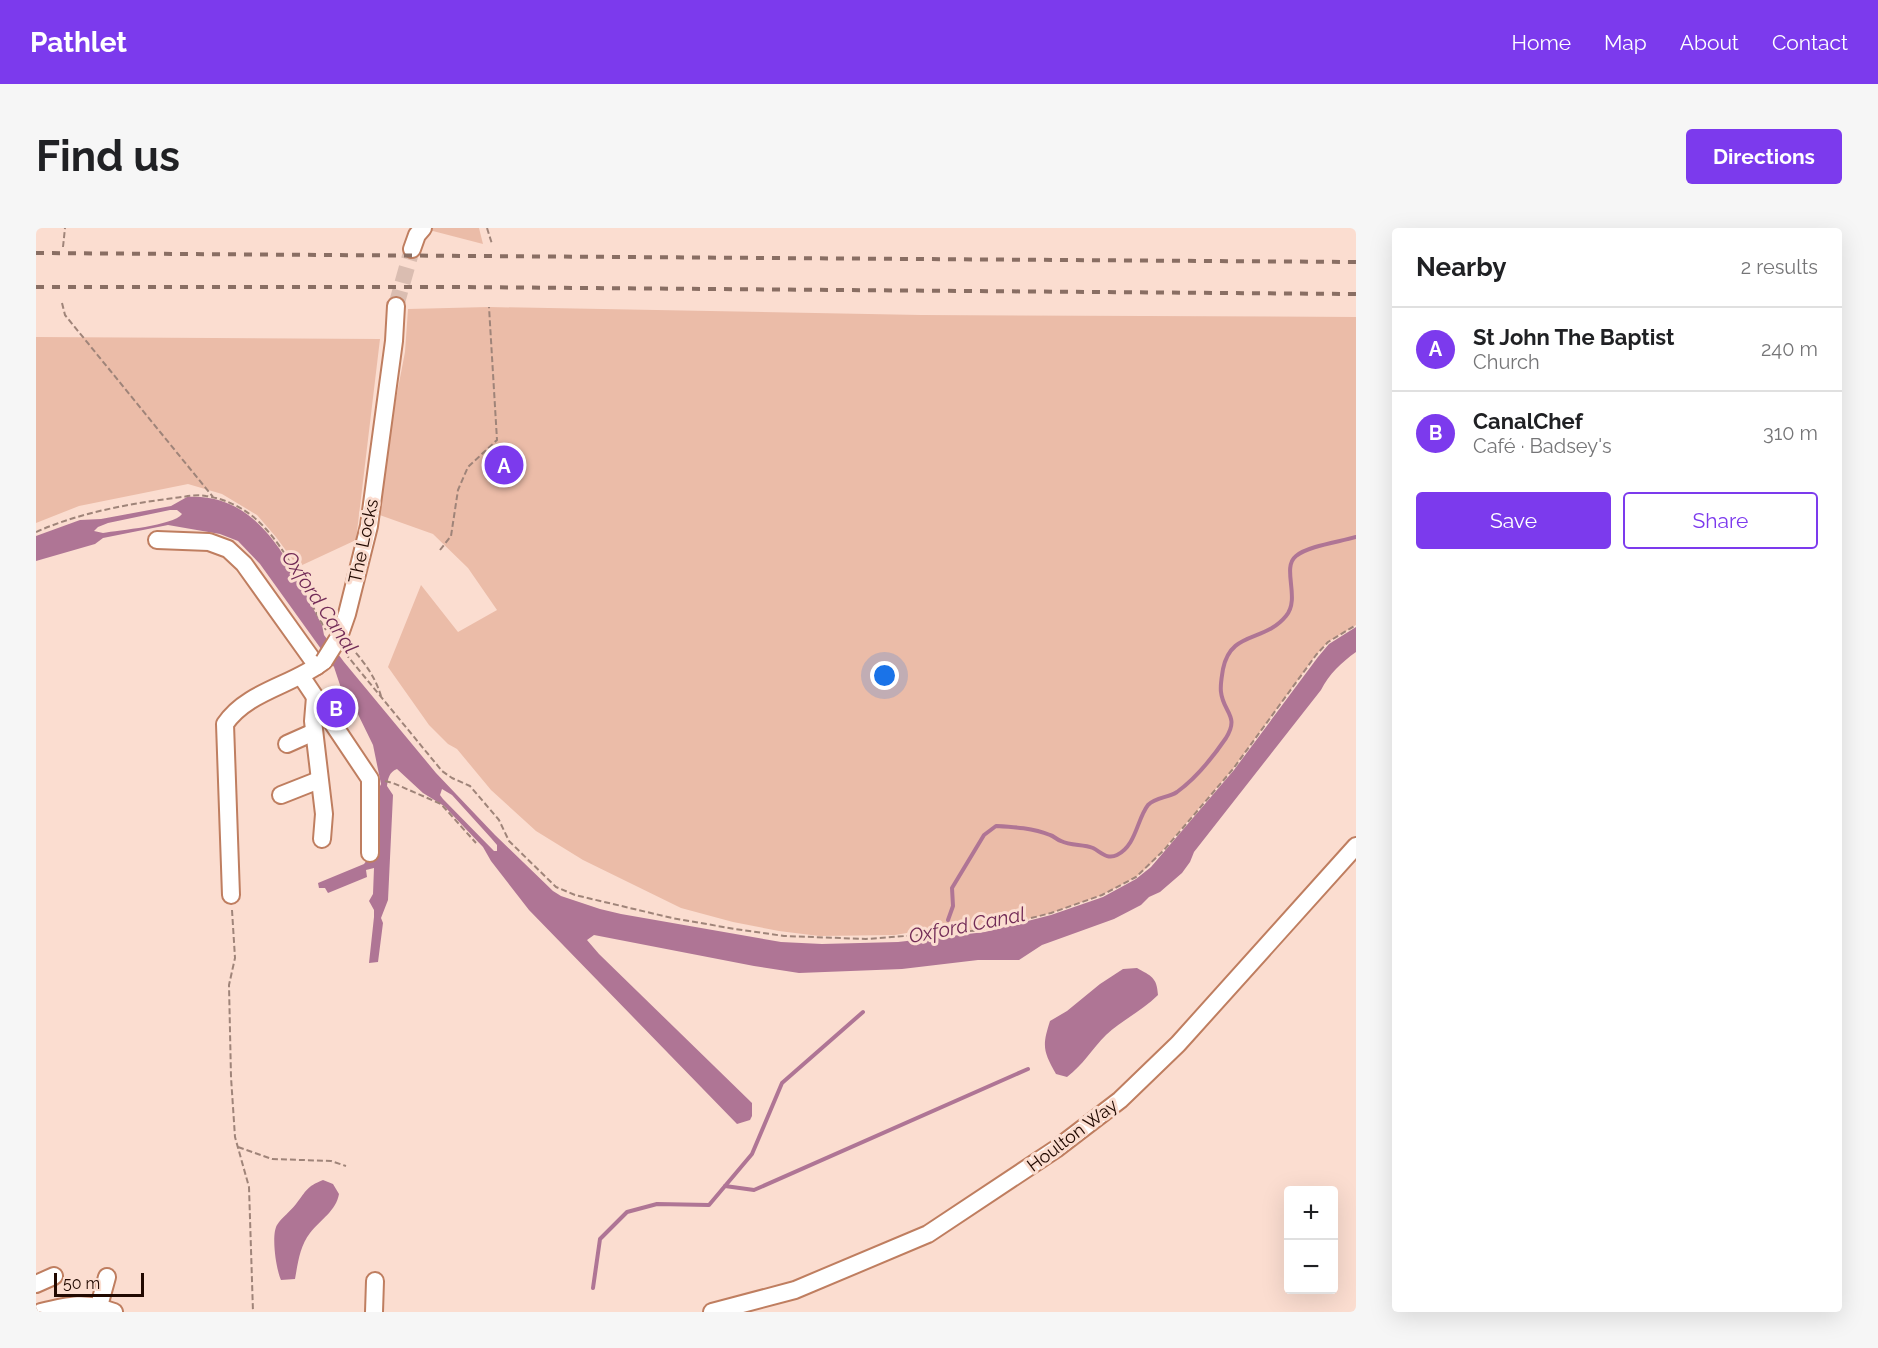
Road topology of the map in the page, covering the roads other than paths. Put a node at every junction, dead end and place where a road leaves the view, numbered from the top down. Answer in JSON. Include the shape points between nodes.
{"nodes":[{"id":1,"x":423,"y":228,"type":"edge"},
{"id":2,"x":412,"y":249,"type":"tunnel mouth"},
{"id":3,"x":396,"y":306,"type":"tunnel mouth"},
{"id":4,"x":157,"y":540,"type":"dead end"},
{"id":5,"x":321,"y":663,"type":"junction"},
{"id":6,"x":301,"y":676,"type":"junction"},
{"id":7,"x":315,"y":697,"type":"junction"},
{"id":8,"x":314,"y":732,"type":"junction"},
{"id":9,"x":287,"y":744,"type":"dead end"},
{"id":10,"x":319,"y":780,"type":"junction"},
{"id":11,"x":281,"y":795,"type":"dead end"},
{"id":12,"x":322,"y":839,"type":"dead end"},
{"id":13,"x":1356,"y":846,"type":"edge"},
{"id":14,"x":370,"y":852,"type":"dead end"},
{"id":15,"x":231,"y":895,"type":"road end"},
{"id":16,"x":54,"y":1276,"type":"dead end"},
{"id":17,"x":107,"y":1277,"type":"dead end"},
{"id":18,"x":375,"y":1281,"type":"dead end"},
{"id":19,"x":36,"y":1284,"type":"edge"},
{"id":20,"x":106,"y":1309,"type":"edge"},
{"id":21,"x":41,"y":1312,"type":"edge"},
{"id":22,"x":374,"y":1312,"type":"edge"},
{"id":23,"x":712,"y":1312,"type":"edge"}],
"edges":[{"from":1,"to":2,"type":"street"},
{"from":3,"to":5,"type":"street","name":"The Locks","bridge":true,"via":[[369,526],[337,638]]},
{"from":4,"to":5,"type":"street","via":[[209,542],[228,549]]},
{"from":5,"to":6,"type":"street","name":"The Locks"},
{"from":6,"to":7,"type":"street"},
{"from":6,"to":15,"type":"street","name":"The Locks","via":[[243,705],[225,724]]},
{"from":7,"to":8,"type":"street"},
{"from":7,"to":14,"type":"street","via":[[370,780]]},
{"from":8,"to":9,"type":"street"},
{"from":8,"to":10,"type":"street"},
{"from":10,"to":11,"type":"street"},
{"from":10,"to":12,"type":"street","via":[[324,814]]},
{"from":13,"to":23,"type":"street","name":"Houlton Way","via":[[1178,1044],[1120,1100],[1056,1149],[928,1234],[795,1290]]},
{"from":16,"to":19,"type":"street"},
{"from":17,"to":20,"type":"street"},
{"from":18,"to":22,"type":"street"},
{"from":20,"to":21,"type":"street","via":[[80,1304]]}]}
